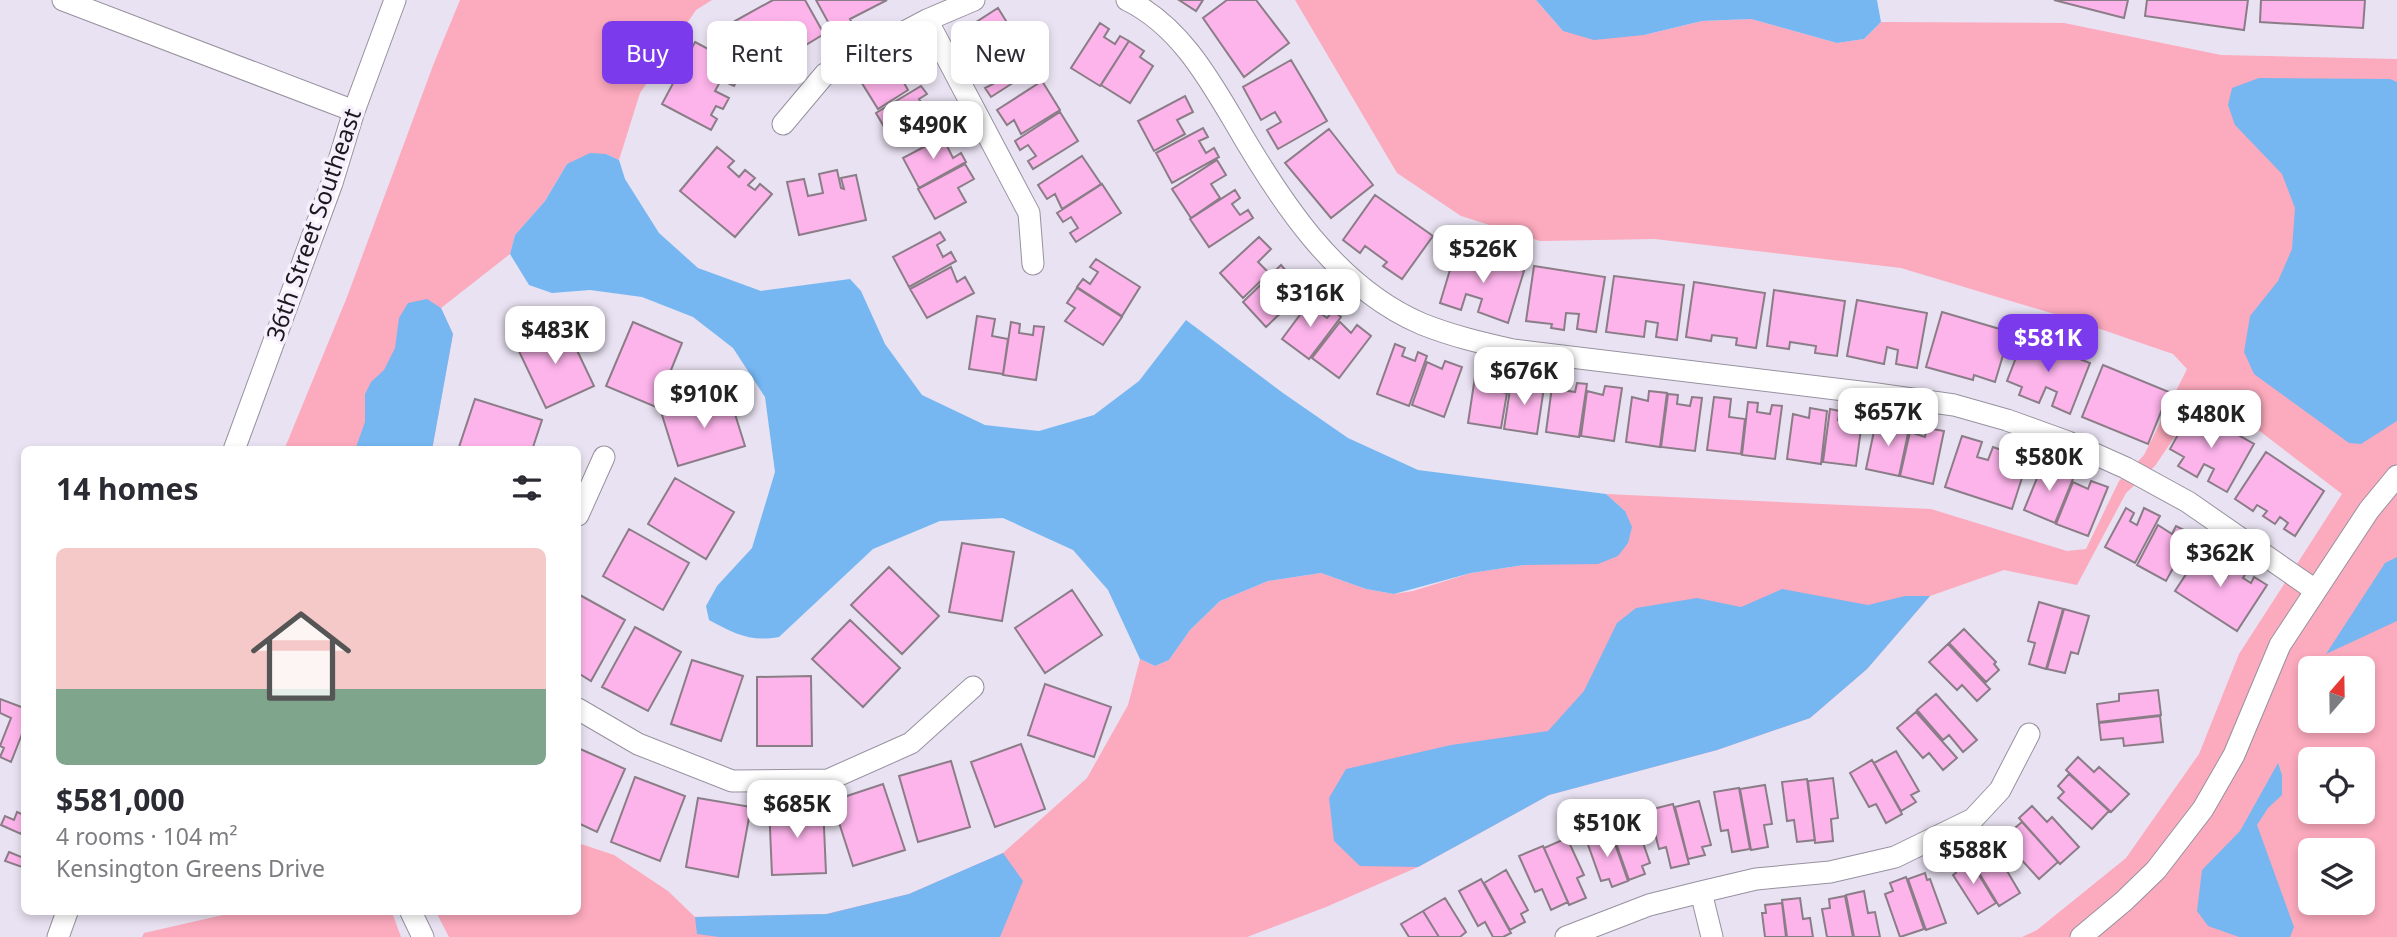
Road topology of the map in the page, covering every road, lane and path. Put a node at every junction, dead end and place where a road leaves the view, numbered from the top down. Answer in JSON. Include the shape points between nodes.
{"nodes":[{"id":1,"x":63,"y":0,"type":"edge"},
{"id":2,"x":395,"y":0,"type":"edge"},
{"id":3,"x":974,"y":0,"type":"edge"},
{"id":4,"x":1127,"y":0,"type":"edge"},
{"id":5,"x":927,"y":20,"type":"junction"},
{"id":6,"x":354,"y":111,"type":"junction"},
{"id":7,"x":783,"y":124,"type":"dead end"},
{"id":8,"x":1033,"y":264,"type":"dead end"},
{"id":9,"x":235,"y":446,"type":"edge"},
{"id":10,"x":604,"y":457,"type":"dead end"},
{"id":11,"x":2397,"y":475,"type":"edge"},
{"id":12,"x":581,"y":508,"type":"edge"},
{"id":13,"x":2315,"y":590,"type":"junction"},
{"id":14,"x":973,"y":687,"type":"dead end"},
{"id":15,"x":581,"y":711,"type":"edge"},
{"id":16,"x":2029,"y":734,"type":"dead end"},
{"id":17,"x":1701,"y":892,"type":"junction"},
{"id":18,"x":66,"y":915,"type":"edge"},
{"id":19,"x":412,"y":915,"type":"edge"},
{"id":20,"x":58,"y":937,"type":"edge"},
{"id":21,"x":423,"y":937,"type":"edge"},
{"id":22,"x":1566,"y":937,"type":"edge"},
{"id":23,"x":1712,"y":937,"type":"edge"},
{"id":24,"x":2081,"y":937,"type":"edge"}],
"edges":[{"from":1,"to":6,"type":"street"},
{"from":2,"to":6,"type":"street","name":"36th Street Southeast"},
{"from":3,"to":5,"type":"street"},
{"from":4,"to":13,"type":"street","via":[[1173,33],[1210,79],[1303,228],[1335,264],[1381,301],[1420,323],[1466,340],[1513,350],[1954,405],[2067,442],[2126,468],[2188,502]]},
{"from":5,"to":7,"type":"street","via":[[825,74]]},
{"from":5,"to":8,"type":"street","via":[[1029,213]]},
{"from":6,"to":9,"type":"street","name":"36th Street Southeast"},
{"from":10,"to":12,"type":"street"},
{"from":11,"to":13,"type":"street"},
{"from":13,"to":24,"type":"street","via":[[2272,661],[2234,755],[2203,809],[2156,870]]},
{"from":14,"to":15,"type":"street","via":[[911,743],[828,780],[732,780],[638,744]]},
{"from":16,"to":17,"type":"street","via":[[2000,790],[1973,820],[1939,838],[1895,857],[1830,872],[1756,879]]},
{"from":17,"to":22,"type":"street","via":[[1649,905]]},
{"from":17,"to":23,"type":"street"},
{"from":18,"to":20,"type":"street"},
{"from":19,"to":21,"type":"street"}]}
